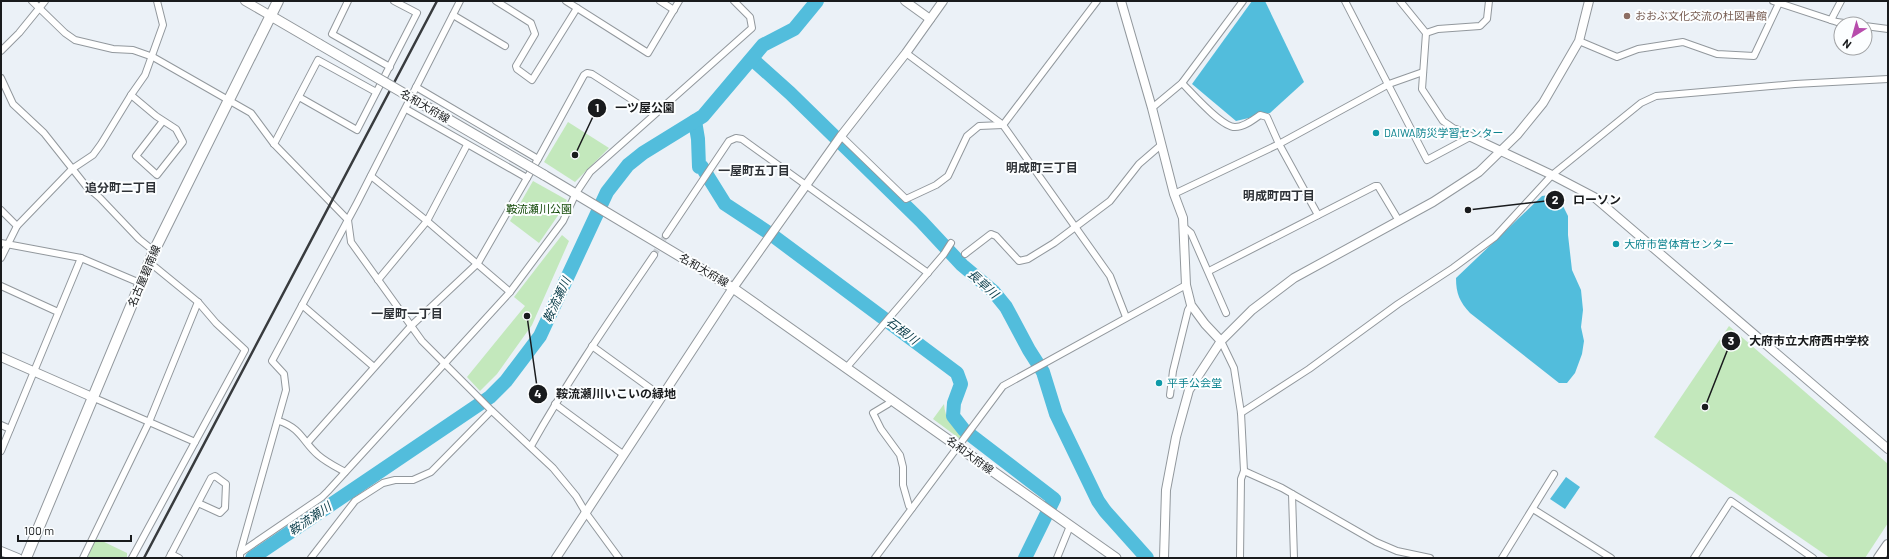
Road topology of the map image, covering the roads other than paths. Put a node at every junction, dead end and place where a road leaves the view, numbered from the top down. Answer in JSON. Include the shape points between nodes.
{"nodes":[{"id":1,"x":32,"y":1,"type":"edge"},
{"id":2,"x":45,"y":1,"type":"edge"},
{"id":3,"x":157,"y":1,"type":"edge"},
{"id":4,"x":246,"y":1,"type":"edge"},
{"id":5,"x":278,"y":1,"type":"edge"},
{"id":6,"x":348,"y":1,"type":"edge"},
{"id":7,"x":394,"y":1,"type":"edge"},
{"id":8,"x":460,"y":1,"type":"edge"},
{"id":9,"x":496,"y":1,"type":"edge"},
{"id":10,"x":566,"y":1,"type":"edge"},
{"id":11,"x":660,"y":1,"type":"edge"},
{"id":12,"x":679,"y":1,"type":"edge"},
{"id":13,"x":734,"y":1,"type":"edge"},
{"id":14,"x":905,"y":1,"type":"edge"},
{"id":15,"x":943,"y":1,"type":"edge"},
{"id":16,"x":1097,"y":1,"type":"edge"},
{"id":17,"x":1121,"y":1,"type":"edge"},
{"id":18,"x":1243,"y":1,"type":"edge"},
{"id":19,"x":1344,"y":1,"type":"edge"},
{"id":20,"x":1400,"y":1,"type":"edge"},
{"id":21,"x":1489,"y":1,"type":"edge"},
{"id":22,"x":1589,"y":1,"type":"edge"},
{"id":23,"x":1841,"y":1,"type":"edge"},
{"id":24,"x":1777,"y":2,"type":"edge"},
{"id":25,"x":38,"y":8,"type":"junction"},
{"id":26,"x":577,"y":8,"type":"junction"},
{"id":27,"x":674,"y":10,"type":"junction"},
{"id":28,"x":453,"y":15,"type":"junction"},
{"id":29,"x":271,"y":16,"type":"junction"},
{"id":30,"x":930,"y":19,"type":"junction"},
{"id":31,"x":1831,"y":20,"type":"joint"},
{"id":32,"x":1873,"y":27,"type":"edge"},
{"id":33,"x":1888,"y":29,"type":"edge"},
{"id":34,"x":1426,"y":33,"type":"junction"},
{"id":35,"x":1579,"y":41,"type":"junction"},
{"id":36,"x":505,"y":46,"type":"dead end"},
{"id":37,"x":1,"y":51,"type":"edge"},
{"id":38,"x":906,"y":53,"type":"junction"},
{"id":39,"x":152,"y":57,"type":"junction"},
{"id":40,"x":390,"y":67,"type":"junction"},
{"id":41,"x":1423,"y":72,"type":"junction"},
{"id":42,"x":1,"y":78,"type":"edge"},
{"id":43,"x":1888,"y":79,"type":"edge"},
{"id":44,"x":1182,"y":84,"type":"junction"},
{"id":45,"x":1389,"y":84,"type":"junction"},
{"id":46,"x":416,"y":88,"type":"junction"},
{"id":47,"x":376,"y":92,"type":"junction"},
{"id":48,"x":131,"y":94,"type":"junction"},
{"id":49,"x":299,"y":97,"type":"junction"},
{"id":50,"x":229,"y":99,"type":"junction"},
{"id":51,"x":1152,"y":108,"type":"junction"},
{"id":52,"x":406,"y":109,"type":"junction"},
{"id":53,"x":654,"y":114,"type":"junction"},
{"id":54,"x":163,"y":121,"type":"junction"},
{"id":55,"x":1004,"y":125,"type":"junction"},
{"id":56,"x":1456,"y":130,"type":"joint"},
{"id":57,"x":841,"y":136,"type":"junction"},
{"id":58,"x":1470,"y":137,"type":"junction"},
{"id":59,"x":274,"y":144,"type":"junction"},
{"id":60,"x":1279,"y":144,"type":"junction"},
{"id":61,"x":467,"y":145,"type":"junction"},
{"id":62,"x":1161,"y":145,"type":"junction"},
{"id":63,"x":1502,"y":151,"type":"junction"},
{"id":64,"x":538,"y":159,"type":"junction"},
{"id":65,"x":72,"y":168,"type":"junction"},
{"id":66,"x":1552,"y":175,"type":"junction"},
{"id":67,"x":371,"y":176,"type":"junction"},
{"id":68,"x":527,"y":178,"type":"junction"},
{"id":69,"x":807,"y":185,"type":"junction"},
{"id":70,"x":1174,"y":194,"type":"junction"},
{"id":71,"x":578,"y":195,"type":"junction"},
{"id":72,"x":1,"y":210,"type":"edge"},
{"id":73,"x":1318,"y":215,"type":"junction"},
{"id":74,"x":348,"y":220,"type":"junction"},
{"id":75,"x":427,"y":221,"type":"junction"},
{"id":76,"x":1399,"y":221,"type":"junction"},
{"id":77,"x":17,"y":226,"type":"junction"},
{"id":78,"x":1074,"y":227,"type":"junction"},
{"id":79,"x":1184,"y":227,"type":"junction"},
{"id":80,"x":666,"y":235,"type":"tunnel mouth"},
{"id":81,"x":951,"y":243,"type":"dead end"},
{"id":82,"x":4,"y":244,"type":"edge"},
{"id":83,"x":154,"y":251,"type":"junction"},
{"id":84,"x":965,"y":254,"type":"dead end"},
{"id":85,"x":654,"y":255,"type":"tunnel mouth"},
{"id":86,"x":1,"y":258,"type":"edge"},
{"id":87,"x":81,"y":258,"type":"junction"},
{"id":88,"x":149,"y":262,"type":"junction"},
{"id":89,"x":478,"y":263,"type":"junction"},
{"id":90,"x":1208,"y":271,"type":"junction"},
{"id":91,"x":928,"y":273,"type":"junction"},
{"id":92,"x":378,"y":280,"type":"junction"},
{"id":93,"x":140,"y":283,"type":"junction"},
{"id":94,"x":1186,"y":285,"type":"junction"},
{"id":95,"x":1,"y":286,"type":"edge"},
{"id":96,"x":733,"y":288,"type":"junction"},
{"id":97,"x":510,"y":292,"type":"junction"},
{"id":98,"x":198,"y":302,"type":"junction"},
{"id":99,"x":302,"y":305,"type":"junction"},
{"id":100,"x":1191,"y":305,"type":"junction"},
{"id":101,"x":58,"y":312,"type":"junction"},
{"id":102,"x":1226,"y":313,"type":"dead end"},
{"id":103,"x":1126,"y":317,"type":"junction"},
{"id":104,"x":412,"y":325,"type":"junction"},
{"id":105,"x":1221,"y":341,"type":"junction"},
{"id":106,"x":592,"y":346,"type":"junction"},
{"id":107,"x":1,"y":357,"type":"edge"},
{"id":108,"x":444,"y":364,"type":"junction"},
{"id":109,"x":374,"y":367,"type":"junction"},
{"id":110,"x":847,"y":367,"type":"junction"},
{"id":111,"x":34,"y":371,"type":"junction"},
{"id":112,"x":1170,"y":395,"type":"dead end"},
{"id":113,"x":661,"y":396,"type":"junction"},
{"id":114,"x":92,"y":397,"type":"junction"},
{"id":115,"x":892,"y":399,"type":"junction"},
{"id":116,"x":555,"y":404,"type":"junction"},
{"id":117,"x":491,"y":410,"type":"junction"},
{"id":118,"x":1241,"y":414,"type":"junction"},
{"id":119,"x":279,"y":421,"type":"junction"},
{"id":120,"x":148,"y":422,"type":"junction"},
{"id":121,"x":1,"y":425,"type":"edge"},
{"id":122,"x":10,"y":429,"type":"junction"},
{"id":123,"x":195,"y":442,"type":"junction"},
{"id":124,"x":308,"y":442,"type":"junction"},
{"id":125,"x":531,"y":446,"type":"junction"},
{"id":126,"x":958,"y":446,"type":"junction"},
{"id":127,"x":1888,"y":449,"type":"edge"},
{"id":128,"x":1,"y":451,"type":"edge"},
{"id":129,"x":624,"y":455,"type":"junction"},
{"id":130,"x":1244,"y":471,"type":"junction"},
{"id":131,"x":346,"y":472,"type":"junction"},
{"id":132,"x":1554,"y":474,"type":"dead end"},
{"id":133,"x":1292,"y":494,"type":"junction"},
{"id":134,"x":198,"y":503,"type":"junction"},
{"id":135,"x":912,"y":508,"type":"junction"},
{"id":136,"x":1533,"y":509,"type":"junction"},
{"id":137,"x":586,"y":513,"type":"junction"},
{"id":138,"x":1070,"y":526,"type":"junction"},
{"id":139,"x":1888,"y":545,"type":"edge"},
{"id":140,"x":1,"y":551,"type":"edge"},
{"id":141,"x":240,"y":555,"type":"edge"},
{"id":142,"x":170,"y":556,"type":"edge"},
{"id":143,"x":18,"y":558,"type":"edge"},
{"id":144,"x":26,"y":558,"type":"edge"},
{"id":145,"x":83,"y":558,"type":"edge"},
{"id":146,"x":132,"y":558,"type":"edge"},
{"id":147,"x":180,"y":558,"type":"edge"},
{"id":148,"x":311,"y":558,"type":"edge"},
{"id":149,"x":556,"y":558,"type":"edge"},
{"id":150,"x":619,"y":558,"type":"edge"},
{"id":151,"x":875,"y":558,"type":"edge"},
{"id":152,"x":1057,"y":558,"type":"edge"},
{"id":153,"x":1116,"y":558,"type":"edge"},
{"id":154,"x":1164,"y":558,"type":"edge"},
{"id":155,"x":1240,"y":558,"type":"edge"},
{"id":156,"x":1294,"y":558,"type":"edge"},
{"id":157,"x":1430,"y":558,"type":"edge"},
{"id":158,"x":1502,"y":558,"type":"edge"},
{"id":159,"x":1611,"y":558,"type":"edge"},
{"id":160,"x":1694,"y":558,"type":"edge"},
{"id":161,"x":1813,"y":558,"type":"edge"},
{"id":162,"x":1879,"y":558,"type":"edge"}],
"edges":[{"from":1,"to":25,"type":"street"},
{"from":2,"to":25,"type":"street"},
{"from":3,"to":39,"type":"street","via":[[164,24]]},
{"from":4,"to":29,"type":"street"},
{"from":5,"to":29,"type":"main road","name":"名古屋碧南線"},
{"from":6,"to":40,"type":"street","via":[[332,34]]},
{"from":7,"to":40,"type":"street","via":[[417,13]]},
{"from":8,"to":28,"type":"street"},
{"from":9,"to":26,"type":"street","via":[[531,23],[535,34],[516,66],[532,80]]},
{"from":10,"to":26,"type":"street"},
{"from":11,"to":27,"type":"street"},
{"from":12,"to":27,"type":"street"},
{"from":13,"to":53,"type":"street","via":[[750,17],[752,28]]},
{"from":14,"to":30,"type":"street"},
{"from":15,"to":30,"type":"street"},
{"from":16,"to":55,"type":"street"},
{"from":17,"to":51,"type":"street"},
{"from":18,"to":44,"type":"street"},
{"from":19,"to":45,"type":"street"},
{"from":20,"to":34,"type":"street"},
{"from":21,"to":34,"type":"street","via":[[1487,19],[1480,26],[1438,29]]},
{"from":22,"to":35,"type":"street"},
{"from":23,"to":31,"type":"street"},
{"from":24,"to":31,"type":"street"},
{"from":24,"to":35,"type":"street","via":[[1754,56],[1717,54],[1684,42],[1638,49],[1617,57]]},
{"from":25,"to":37,"type":"street"},
{"from":25,"to":39,"type":"street","via":[[75,40],[113,49],[133,50]]},
{"from":26,"to":27,"type":"street","via":[[648,53]]},
{"from":28,"to":36,"type":"street"},
{"from":28,"to":46,"type":"street"},
{"from":29,"to":50,"type":"main road","name":"名古屋碧南線"},
{"from":29,"to":71,"type":"main road","name":"名和大府線","bridge":true},
{"from":30,"to":38,"type":"street"},
{"from":32,"to":33,"type":"street"},
{"from":34,"to":41,"type":"street"},
{"from":35,"to":63,"type":"street","via":[[1543,102]]},
{"from":38,"to":55,"type":"street"},
{"from":38,"to":57,"type":"street"},
{"from":39,"to":48,"type":"street","via":[[145,75]]},
{"from":39,"to":50,"type":"street"},
{"from":40,"to":47,"type":"street"},
{"from":41,"to":45,"type":"street"},
{"from":41,"to":56,"type":"street","via":[[1422,89],[1443,121]]},
{"from":42,"to":65,"type":"street","via":[[13,104],[44,133]]},
{"from":43,"to":66,"type":"street","via":[[1656,96],[1641,103]]},
{"from":44,"to":51,"type":"street"},
{"from":44,"to":60,"type":"street","via":[[1228,125],[1244,125],[1260,115],[1267,117]]},
{"from":45,"to":58,"type":"street","via":[[1427,160]]},
{"from":45,"to":60,"type":"street"},
{"from":46,"to":52,"type":"street"},
{"from":46,"to":64,"type":"street"},
{"from":47,"to":49,"type":"street","via":[[318,60]]},
{"from":47,"to":49,"type":"street","via":[[358,130]]},
{"from":48,"to":54,"type":"street"},
{"from":48,"to":65,"type":"street","via":[[101,144],[92,155]]},
{"from":49,"to":59,"type":"street"},
{"from":50,"to":59,"type":"street","via":[[251,113]]},
{"from":50,"to":83,"type":"main road","name":"名古屋碧南線"},
{"from":51,"to":62,"type":"street"},
{"from":52,"to":61,"type":"street"},
{"from":52,"to":67,"type":"street"},
{"from":53,"to":64,"type":"street","via":[[587,73]]},
{"from":53,"to":71,"type":"street","via":[[590,172]]},
{"from":54,"to":54,"type":"street","via":[[176,129],[183,142],[157,175],[136,156]]},
{"from":55,"to":57,"type":"street","via":[[979,126],[967,136],[948,176],[936,185],[906,199]]},
{"from":55,"to":78,"type":"street"},
{"from":56,"to":58,"type":"street"},
{"from":57,"to":69,"type":"street"},
{"from":58,"to":63,"type":"street"},
{"from":59,"to":74,"type":"street"},
{"from":60,"to":70,"type":"street"},
{"from":60,"to":73,"type":"street"},
{"from":61,"to":68,"type":"street"},
{"from":61,"to":75,"type":"street"},
{"from":62,"to":70,"type":"street"},
{"from":62,"to":78,"type":"street","via":[[1139,164],[1110,201]]},
{"from":63,"to":66,"type":"street"},
{"from":63,"to":76,"type":"street","via":[[1459,186]]},
{"from":64,"to":68,"type":"street"},
{"from":65,"to":77,"type":"street"},
{"from":65,"to":83,"type":"street","via":[[86,186]]},
{"from":66,"to":118,"type":"street","via":[[1495,237]]},
{"from":66,"to":127,"type":"street","via":[[1594,197]]},
{"from":67,"to":74,"type":"street"},
{"from":67,"to":75,"type":"street"},
{"from":68,"to":89,"type":"street"},
{"from":69,"to":80,"type":"street","via":[[742,139],[736,138],[729,141]]},
{"from":69,"to":91,"type":"street"},
{"from":69,"to":96,"type":"street"},
{"from":70,"to":79,"type":"street"},
{"from":71,"to":96,"type":"main road","name":"名和大府線"},
{"from":71,"to":97,"type":"street","via":[[563,221]]},
{"from":72,"to":77,"type":"street"},
{"from":73,"to":76,"type":"street","via":[[1378,186]]},
{"from":73,"to":90,"type":"street"},
{"from":74,"to":92,"type":"street","via":[[351,242]]},
{"from":74,"to":99,"type":"street"},
{"from":75,"to":89,"type":"street"},
{"from":75,"to":92,"type":"street"},
{"from":76,"to":105,"type":"street","via":[[1279,288]]},
{"from":77,"to":82,"type":"street"},
{"from":78,"to":84,"type":"street","via":[[1028,259],[1019,261],[996,236],[990,234]]},
{"from":78,"to":103,"type":"street","via":[[1110,276]]},
{"from":79,"to":90,"type":"street","via":[[1191,233]]},
{"from":79,"to":94,"type":"street"},
{"from":81,"to":91,"type":"street"},
{"from":82,"to":86,"type":"street"},
{"from":82,"to":87,"type":"street"},
{"from":83,"to":88,"type":"main road","name":"名古屋碧南線"},
{"from":85,"to":106,"type":"street"},
{"from":87,"to":93,"type":"street"},
{"from":87,"to":101,"type":"street"},
{"from":88,"to":93,"type":"main road","name":"名古屋碧南線"},
{"from":88,"to":98,"type":"street"},
{"from":89,"to":97,"type":"street"},
{"from":89,"to":104,"type":"street"},
{"from":90,"to":102,"type":"street"},
{"from":91,"to":110,"type":"street"},
{"from":92,"to":104,"type":"street"},
{"from":93,"to":114,"type":"main road","name":"名古屋碧南線"},
{"from":94,"to":100,"type":"street"},
{"from":94,"to":103,"type":"street"},
{"from":95,"to":101,"type":"street"},
{"from":96,"to":110,"type":"main road","name":"名和大府線"},
{"from":96,"to":113,"type":"street"},
{"from":97,"to":108,"type":"street"},
{"from":98,"to":120,"type":"street"},
{"from":98,"to":123,"type":"street","via":[[245,350]]},
{"from":99,"to":109,"type":"street"},
{"from":99,"to":119,"type":"street","via":[[272,361],[284,374],[286,390]]},
{"from":100,"to":105,"type":"street"},
{"from":100,"to":112,"type":"street","via":[[1175,363]]},
{"from":101,"to":111,"type":"street"},
{"from":103,"to":126,"type":"street","via":[[1003,386]]},
{"from":104,"to":108,"type":"street","via":[[422,341]]},
{"from":104,"to":109,"type":"street"},
{"from":105,"to":118,"type":"street","via":[[1234,368]]},
{"from":105,"to":154,"type":"street","via":[[1189,390],[1176,436],[1166,490]]},
{"from":106,"to":113,"type":"street"},
{"from":106,"to":116,"type":"street"},
{"from":107,"to":111,"type":"street"},
{"from":108,"to":117,"type":"street"},
{"from":108,"to":131,"type":"street"},
{"from":109,"to":124,"type":"street"},
{"from":110,"to":115,"type":"main road","name":"名和大府線"},
{"from":111,"to":114,"type":"street"},
{"from":111,"to":122,"type":"street"},
{"from":113,"to":129,"type":"street"},
{"from":114,"to":120,"type":"street"},
{"from":114,"to":144,"type":"main road","name":"名古屋碧南線"},
{"from":115,"to":126,"type":"main road","name":"名和大府線"},
{"from":115,"to":135,"type":"street","via":[[873,413],[900,455],[904,485]]},
{"from":116,"to":125,"type":"street"},
{"from":116,"to":129,"type":"street"},
{"from":117,"to":125,"type":"street"},
{"from":117,"to":148,"type":"street","via":[[431,472],[413,480],[382,483],[355,501]]},
{"from":118,"to":130,"type":"street"},
{"from":119,"to":124,"type":"street","via":[[301,433]]},
{"from":119,"to":141,"type":"street"},
{"from":120,"to":123,"type":"street"},
{"from":120,"to":145,"type":"street"},
{"from":121,"to":122,"type":"street"},
{"from":122,"to":128,"type":"street"},
{"from":123,"to":146,"type":"street"},
{"from":124,"to":131,"type":"street","via":[[319,456]]},
{"from":125,"to":137,"type":"street","via":[[576,496]]},
{"from":126,"to":135,"type":"street"},
{"from":126,"to":138,"type":"main road","name":"名和大府線"},
{"from":129,"to":137,"type":"street"},
{"from":130,"to":133,"type":"street"},
{"from":130,"to":155,"type":"street","via":[[1241,479]]},
{"from":131,"to":141,"type":"street","via":[[322,497]]},
{"from":132,"to":136,"type":"street"},
{"from":133,"to":156,"type":"street"},
{"from":133,"to":157,"type":"street","via":[[1376,542],[1397,551]]},
{"from":134,"to":134,"type":"street","via":[[220,513],[225,508],[226,484],[215,476],[211,478]]},
{"from":134,"to":142,"type":"street"},
{"from":135,"to":151,"type":"street"},
{"from":136,"to":158,"type":"street"},
{"from":136,"to":159,"type":"street"},
{"from":137,"to":149,"type":"street"},
{"from":137,"to":150,"type":"street"},
{"from":138,"to":152,"type":"street"},
{"from":138,"to":153,"type":"main road","name":"名和大府線"},
{"from":139,"to":162,"type":"main road"},
{"from":140,"to":143,"type":"street"},
{"from":142,"to":147,"type":"street"},
{"from":160,"to":161,"type":"street","via":[[1731,502]]}]}
